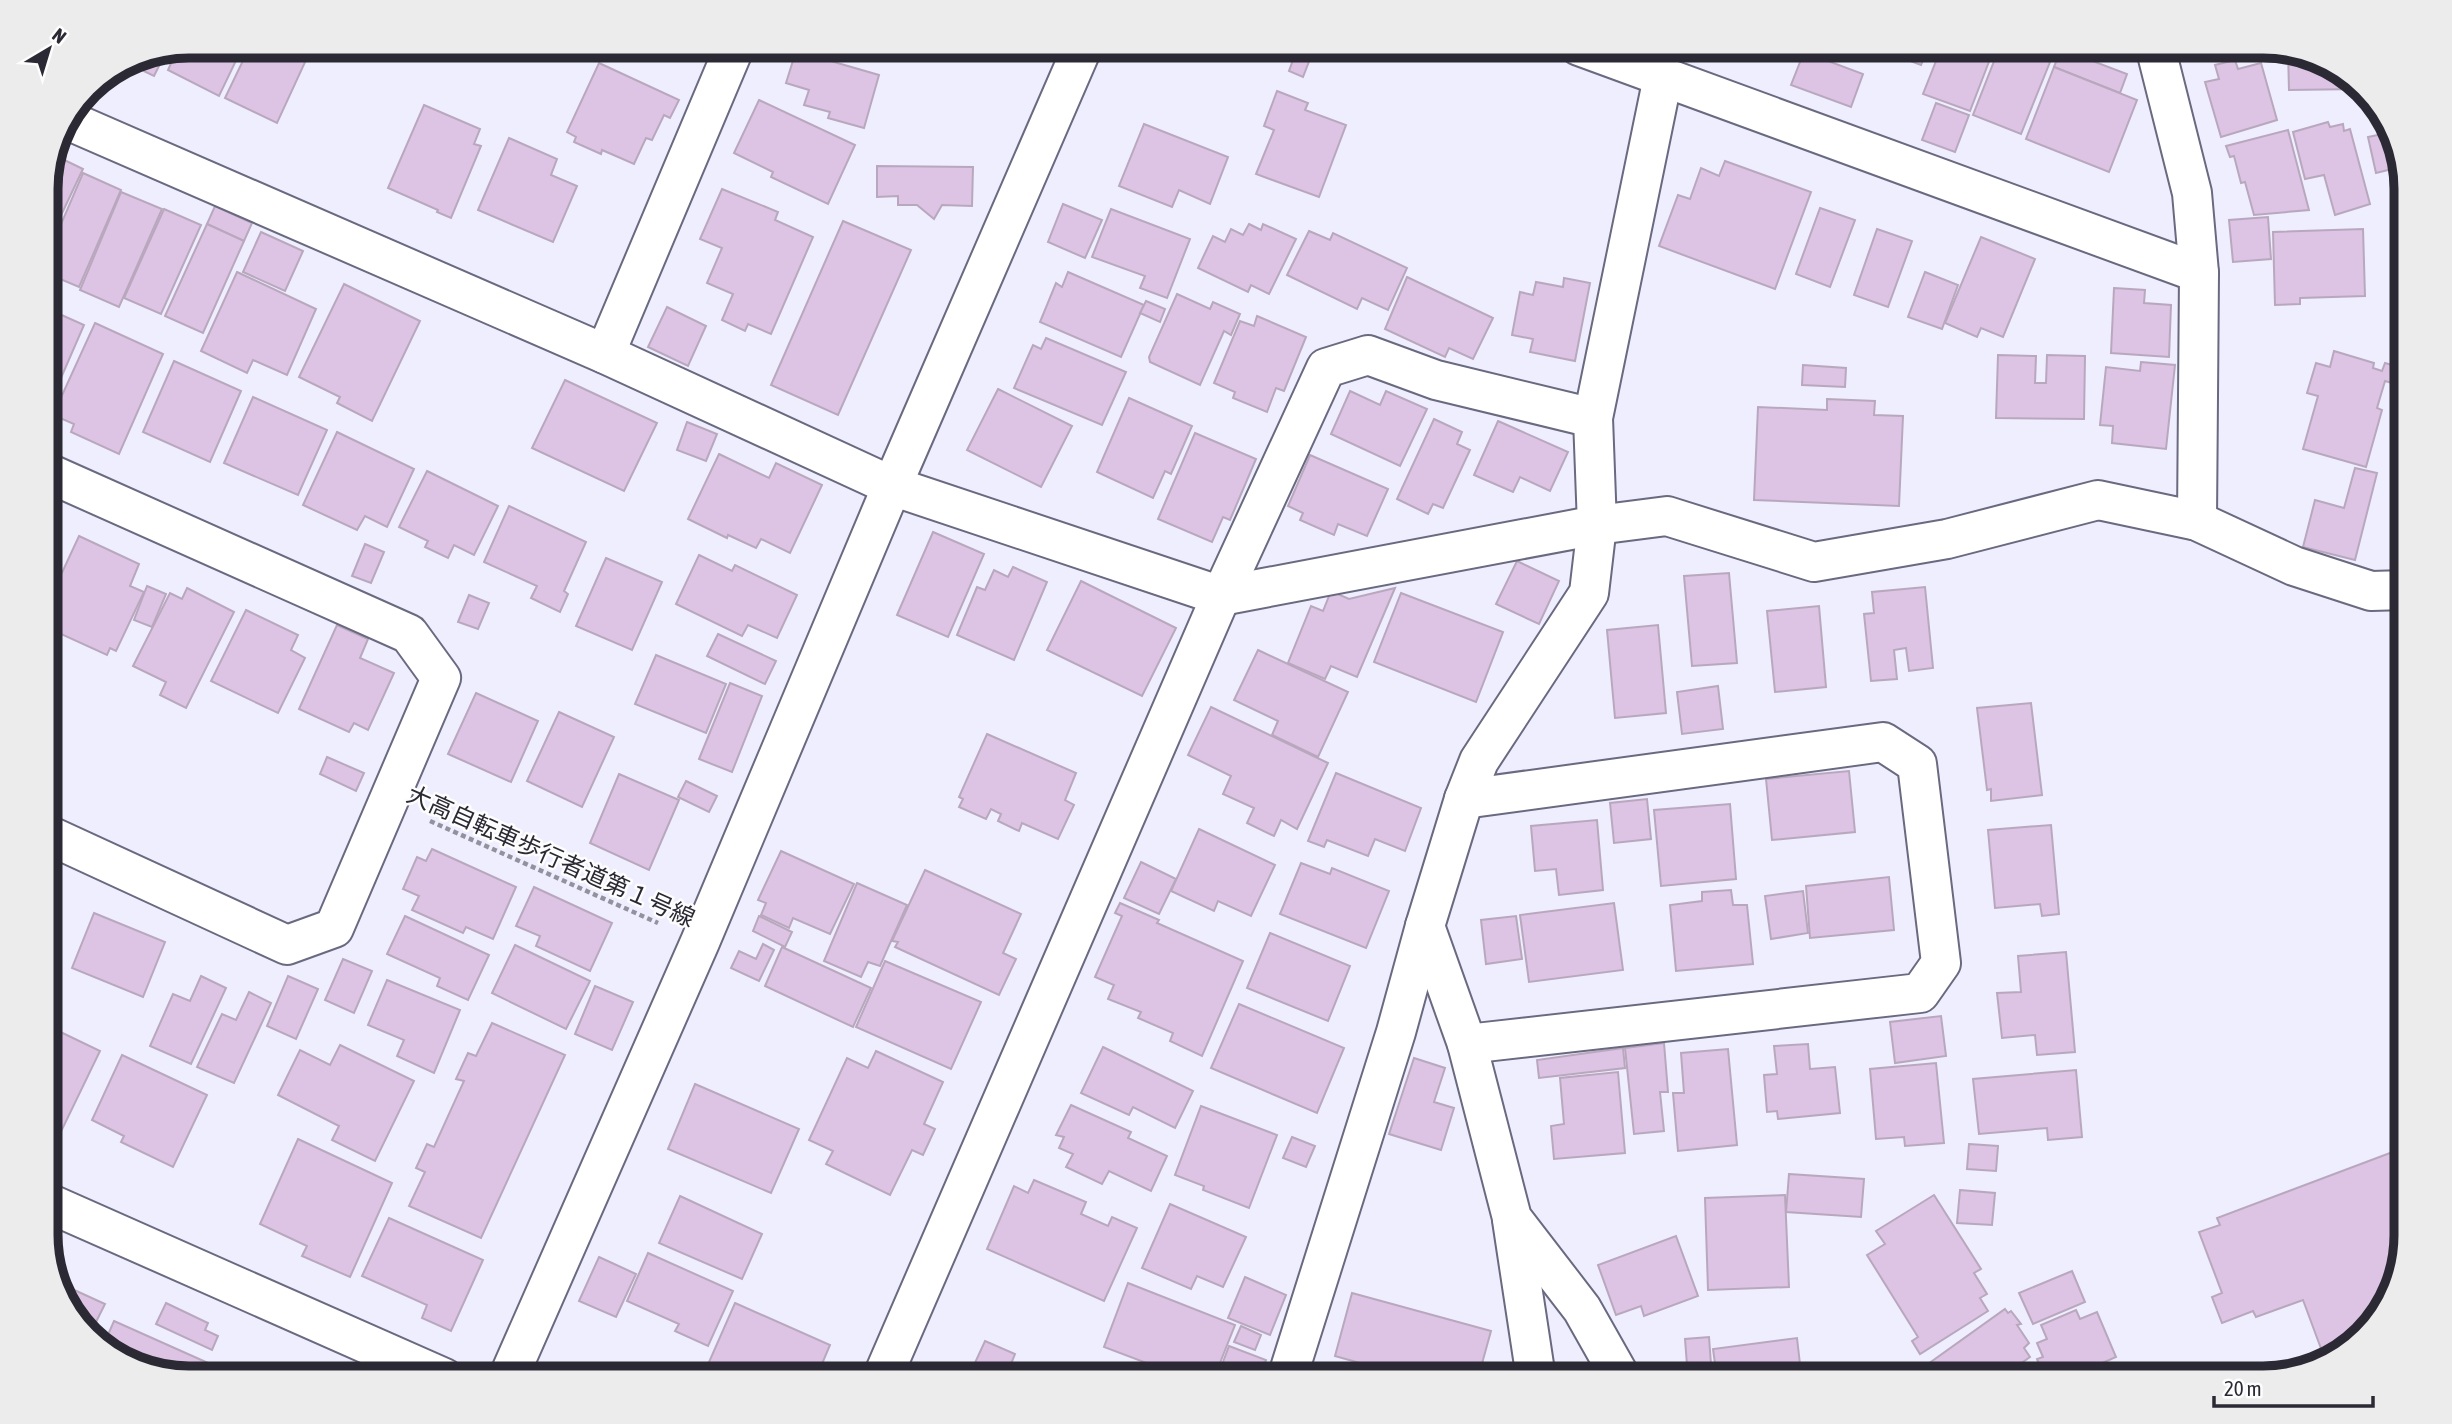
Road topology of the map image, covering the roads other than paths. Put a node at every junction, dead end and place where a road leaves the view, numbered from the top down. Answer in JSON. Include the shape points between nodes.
{"nodes":[{"id":1,"x":729,"y":58,"type":"edge"},
{"id":2,"x":1078,"y":58,"type":"edge"},
{"id":3,"x":1612,"y":58,"type":"edge"},
{"id":4,"x":2158,"y":58,"type":"edge"},
{"id":5,"x":1663,"y":77,"type":"junction"},
{"id":6,"x":75,"y":124,"type":"edge"},
{"id":7,"x":2199,"y":273,"type":"junction"},
{"id":8,"x":605,"y":354,"type":"junction"},
{"id":9,"x":1593,"y":418,"type":"junction"},
{"id":10,"x":58,"y":477,"type":"edge"},
{"id":11,"x":892,"y":486,"type":"junction"},
{"id":12,"x":2197,"y":521,"type":"junction"},
{"id":13,"x":1597,"y":525,"type":"junction"},
{"id":14,"x":2394,"y":590,"type":"edge"},
{"id":15,"x":1221,"y":596,"type":"junction"},
{"id":16,"x":1464,"y":799,"type":"junction"},
{"id":17,"x":58,"y":840,"type":"edge"},
{"id":18,"x":1425,"y":926,"type":"junction"},
{"id":19,"x":1467,"y":1044,"type":"junction"},
{"id":20,"x":58,"y":1207,"type":"edge"},
{"id":21,"x":1512,"y":1218,"type":"junction"},
{"id":22,"x":417,"y":1366,"type":"edge"},
{"id":23,"x":513,"y":1366,"type":"edge"},
{"id":24,"x":887,"y":1366,"type":"edge"},
{"id":25,"x":1291,"y":1366,"type":"edge"},
{"id":26,"x":1534,"y":1366,"type":"edge"},
{"id":27,"x":1614,"y":1366,"type":"edge"}],
"edges":[{"from":1,"to":8,"type":"street"},
{"from":2,"to":11,"type":"street"},
{"from":3,"to":5,"type":"street"},
{"from":4,"to":7,"type":"street","via":[[2192,193]]},
{"from":5,"to":7,"type":"street"},
{"from":5,"to":9,"type":"street"},
{"from":6,"to":8,"type":"street"},
{"from":7,"to":12,"type":"street"},
{"from":8,"to":11,"type":"street"},
{"from":9,"to":13,"type":"street"},
{"from":9,"to":15,"type":"street","via":[[1436,380],[1368,355],[1325,368]]},
{"from":10,"to":17,"type":"street","via":[[410,634],[441,678],[334,928],[287,945]]},
{"from":11,"to":15,"type":"street"},
{"from":11,"to":23,"type":"street","via":[[700,942]]},
{"from":12,"to":13,"type":"street","via":[[2098,500],[1948,539],[1814,562],[1667,516]]},
{"from":12,"to":14,"type":"street","via":[[2294,566],[2371,591]]},
{"from":13,"to":15,"type":"street"},
{"from":13,"to":16,"type":"street","via":[[1589,593],[1479,761]]},
{"from":15,"to":24,"type":"street"},
{"from":16,"to":18,"type":"street"},
{"from":16,"to":19,"type":"street","via":[[1883,742],[1917,764],[1941,962],[1920,993]]},
{"from":18,"to":19,"type":"street"},
{"from":18,"to":25,"type":"street"},
{"from":19,"to":21,"type":"street"},
{"from":20,"to":22,"type":"street"},
{"from":21,"to":26,"type":"street"},
{"from":21,"to":27,"type":"street","via":[[1582,1309]]}]}
